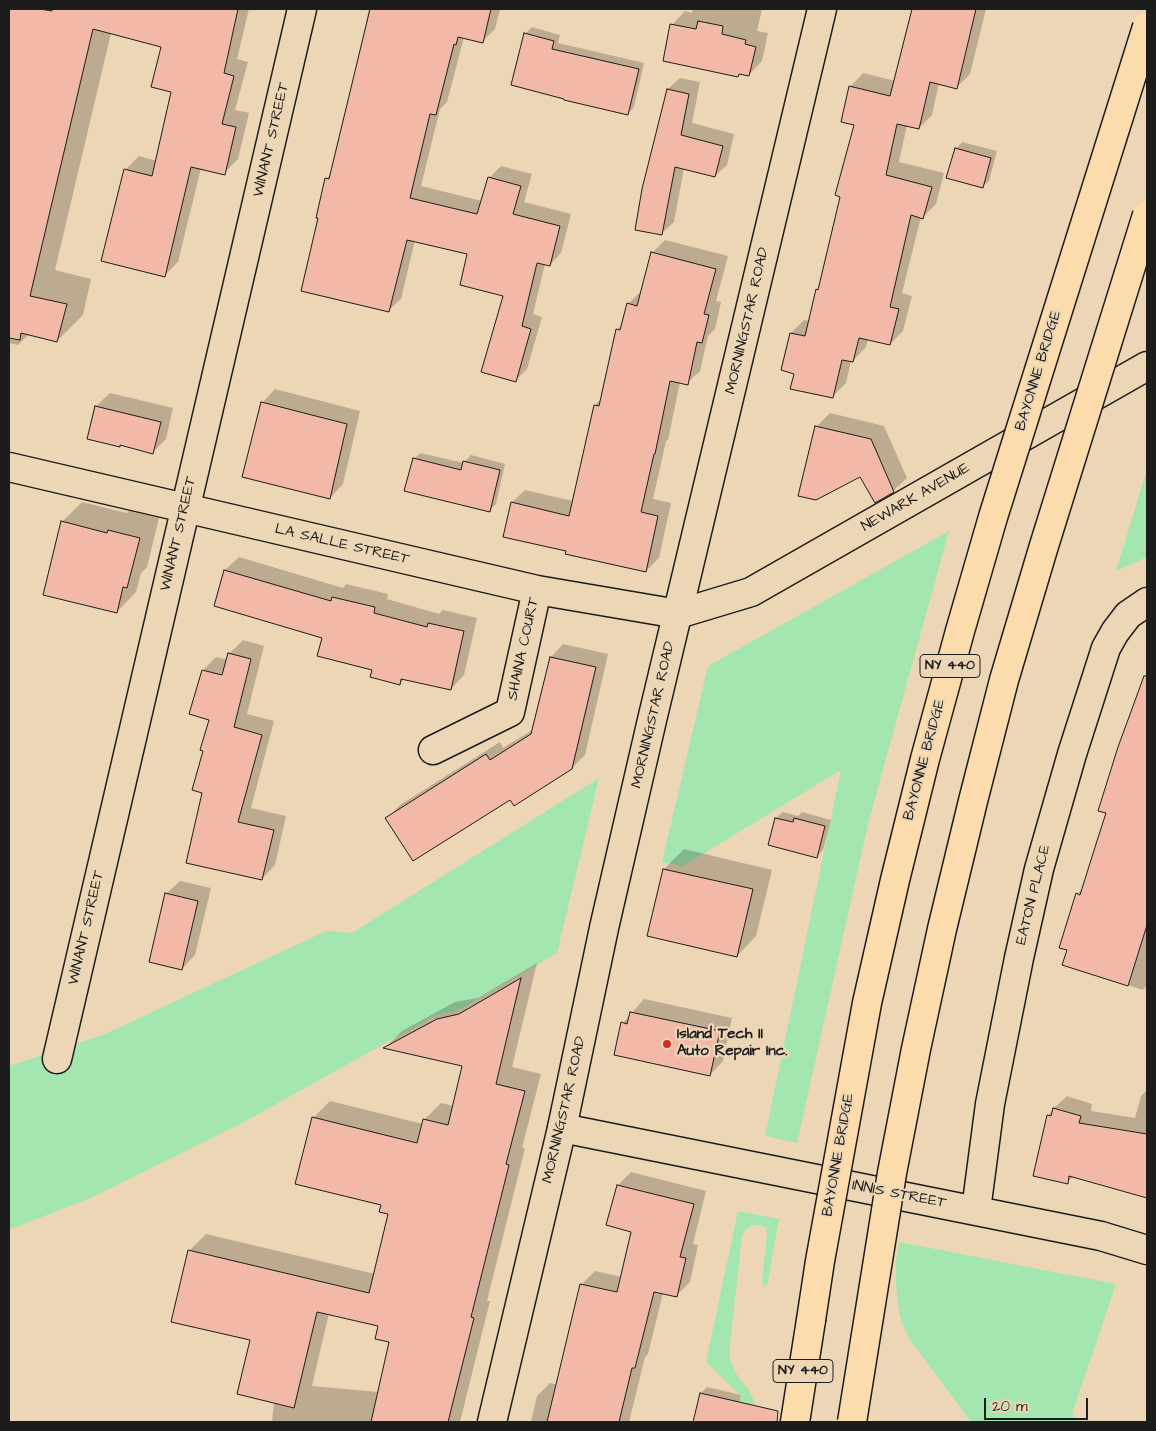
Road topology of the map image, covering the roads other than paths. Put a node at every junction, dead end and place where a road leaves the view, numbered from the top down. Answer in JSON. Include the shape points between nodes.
{"nodes":[{"id":1,"x":302,"y":9,"type":"edge"},
{"id":2,"x":822,"y":9,"type":"edge"},
{"id":3,"x":1147,"y":27,"type":"edge"},
{"id":4,"x":1147,"y":215,"type":"edge"},
{"id":5,"x":1147,"y":366,"type":"edge"},
{"id":6,"x":9,"y":467,"type":"edge"},
{"id":7,"x":185,"y":509,"type":"junction"},
{"id":8,"x":537,"y":590,"type":"junction"},
{"id":9,"x":1147,"y":602,"type":"edge"},
{"id":10,"x":678,"y":614,"type":"junction"},
{"id":11,"x":432,"y":750,"type":"dead end"},
{"id":12,"x":57,"y":1059,"type":"dead end"},
{"id":13,"x":562,"y":1128,"type":"junction"},
{"id":14,"x":976,"y":1210,"type":"junction"},
{"id":15,"x":1147,"y":1250,"type":"edge"},
{"id":16,"x":492,"y":1422,"type":"edge"},
{"id":17,"x":795,"y":1422,"type":"edge"},
{"id":18,"x":852,"y":1422,"type":"edge"}],
"edges":[{"from":1,"to":7,"type":"street","name":"WINANT STREET"},
{"from":2,"to":10,"type":"street","name":"MORNINGSTAR ROAD"},
{"from":3,"to":17,"type":"highway","name":"BAYONNE BRIDGE","number":"NY 440","bridge":true,"via":[[993,517],[922,768],[867,1003],[820,1261]]},
{"from":4,"to":18,"type":"highway","bridge":true,"via":[[1004,680],[973,801],[916,1049],[892,1173]]},
{"from":5,"to":10,"type":"street","name":"NEWARK AVENUE","via":[[751,592]]},
{"from":6,"to":7,"type":"street","name":"LA SALLE STREET"},
{"from":7,"to":8,"type":"street","name":"LA SALLE STREET"},
{"from":7,"to":12,"type":"street","name":"WINANT STREET"},
{"from":8,"to":10,"type":"street","name":"LA SALLE STREET"},
{"from":8,"to":11,"type":"street","name":"SHAINA COURT","via":[[510,712]]},
{"from":9,"to":14,"type":"street","name":"EATON PLACE","via":[[1128,615],[1106,648],[1042,859],[1002,1040]]},
{"from":10,"to":13,"type":"street","name":"MORNINGSTAR ROAD","via":[[604,928]]},
{"from":13,"to":14,"type":"street","name":"INNIS STREET"},
{"from":13,"to":16,"type":"street","name":"MORNINGSTAR ROAD"},
{"from":14,"to":15,"type":"street","name":"INNIS STREET","via":[[1101,1236]]}]}
